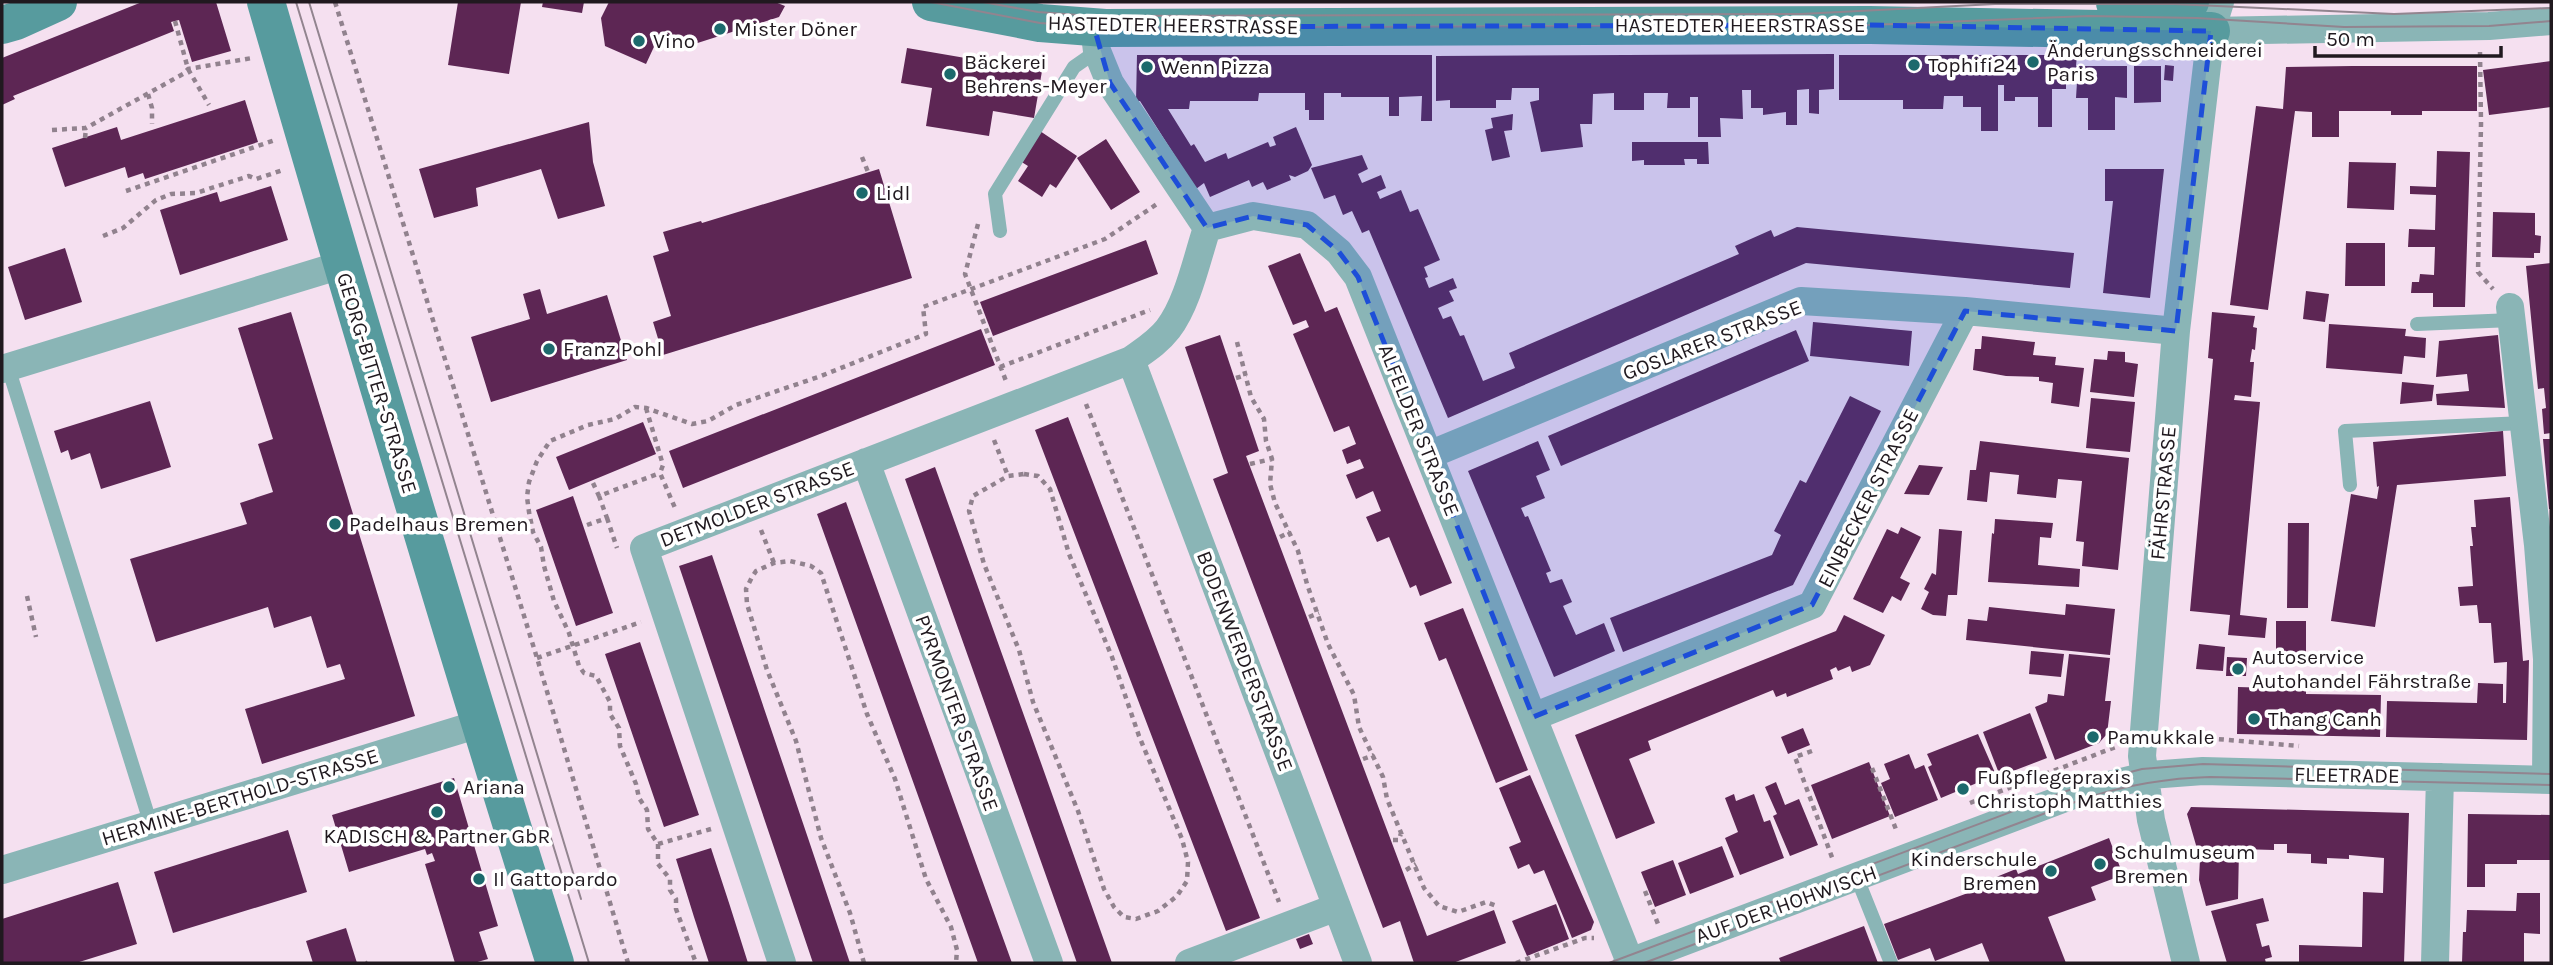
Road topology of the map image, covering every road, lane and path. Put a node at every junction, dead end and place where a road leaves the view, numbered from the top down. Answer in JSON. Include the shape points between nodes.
{"nodes":[{"id":1,"x":58,"y":2,"type":"edge"},
{"id":2,"x":266,"y":2,"type":"edge"},
{"id":3,"x":335,"y":2,"type":"edge"},
{"id":4,"x":931,"y":2,"type":"edge"},
{"id":5,"x":1028,"y":2,"type":"edge"},
{"id":6,"x":1239,"y":12,"type":"edge"},
{"id":7,"x":2208,"y":13,"type":"edge"},
{"id":8,"x":1736,"y":14,"type":"edge"},
{"id":9,"x":175,"y":21,"type":"dead end"},
{"id":10,"x":2551,"y":21,"type":"edge"},
{"id":11,"x":2,"y":24,"type":"edge"},
{"id":12,"x":1096,"y":39,"type":"junction"},
{"id":13,"x":280,"y":49,"type":"junction"},
{"id":14,"x":188,"y":69,"type":"junction"},
{"id":15,"x":2480,"y":69,"type":"dead end"},
{"id":16,"x":148,"y":94,"type":"junction"},
{"id":17,"x":209,"y":105,"type":"dead end"},
{"id":18,"x":152,"y":124,"type":"dead end"},
{"id":19,"x":86,"y":128,"type":"junction"},
{"id":20,"x":52,"y":130,"type":"dead end"},
{"id":21,"x":302,"y":130,"type":"junction"},
{"id":22,"x":85,"y":138,"type":"dead end"},
{"id":23,"x":862,"y":157,"type":"dead end"},
{"id":24,"x":286,"y":169,"type":"dead end"},
{"id":25,"x":868,"y":172,"type":"dead end"},
{"id":26,"x":1182,"y":187,"type":"junction"},
{"id":27,"x":126,"y":191,"type":"dead end"},
{"id":28,"x":995,"y":194,"type":"junction"},
{"id":29,"x":1208,"y":228,"type":"junction"},
{"id":30,"x":1000,"y":231,"type":"dead end"},
{"id":31,"x":103,"y":236,"type":"dead end"},
{"id":32,"x":341,"y":265,"type":"junction"},
{"id":33,"x":971,"y":289,"type":"junction"},
{"id":34,"x":1184,"y":297,"type":"junction"},
{"id":35,"x":1965,"y":311,"type":"junction"},
{"id":36,"x":2511,"y":313,"type":"junction"},
{"id":37,"x":2417,"y":324,"type":"dead end"},
{"id":38,"x":2176,"y":331,"type":"junction"},
{"id":39,"x":1237,"y":342,"type":"dead end"},
{"id":40,"x":1131,"y":359,"type":"junction"},
{"id":41,"x":1000,"y":367,"type":"junction"},
{"id":42,"x":5,"y":368,"type":"edge"},
{"id":43,"x":1246,"y":375,"type":"junction"},
{"id":44,"x":1236,"y":378,"type":"dead end"},
{"id":45,"x":1077,"y":381,"type":"junction"},
{"id":46,"x":1014,"y":405,"type":"junction"},
{"id":47,"x":646,"y":408,"type":"dead end"},
{"id":48,"x":985,"y":416,"type":"junction"},
{"id":49,"x":2524,"y":423,"type":"junction"},
{"id":50,"x":1429,"y":455,"type":"junction"},
{"id":51,"x":1272,"y":459,"type":"junction"},
{"id":52,"x":866,"y":462,"type":"junction"},
{"id":53,"x":1250,"y":464,"type":"dead end"},
{"id":54,"x":660,"y":473,"type":"junction"},
{"id":55,"x":1008,"y":476,"type":"junction"},
{"id":56,"x":593,"y":483,"type":"dead end"},
{"id":57,"x":2350,"y":485,"type":"dead end"},
{"id":58,"x":599,"y":496,"type":"junction"},
{"id":59,"x":1275,"y":503,"type":"junction"},
{"id":60,"x":752,"y":506,"type":"junction"},
{"id":61,"x":1267,"y":508,"type":"dead end"},
{"id":62,"x":587,"y":525,"type":"dead end"},
{"id":63,"x":685,"y":532,"type":"junction"},
{"id":64,"x":1290,"y":532,"type":"junction"},
{"id":65,"x":1280,"y":537,"type":"dead end"},
{"id":66,"x":774,"y":563,"type":"junction"},
{"id":67,"x":27,"y":596,"type":"dead end"},
{"id":68,"x":1319,"y":613,"type":"junction"},
{"id":69,"x":665,"y":614,"type":"junction"},
{"id":70,"x":1309,"y":617,"type":"dead end"},
{"id":71,"x":36,"y":637,"type":"dead end"},
{"id":72,"x":1328,"y":644,"type":"junction"},
{"id":73,"x":1322,"y":648,"type":"dead end"},
{"id":74,"x":537,"y":658,"type":"junction"},
{"id":75,"x":1338,"y":662,"type":"junction"},
{"id":76,"x":1331,"y":666,"type":"dead end"},
{"id":77,"x":1533,"y":717,"type":"junction"},
{"id":78,"x":479,"y":724,"type":"junction"},
{"id":79,"x":2143,"y":741,"type":"junction"},
{"id":80,"x":2303,"y":747,"type":"dead end"},
{"id":81,"x":1812,"y":751,"type":"dead end"},
{"id":82,"x":1374,"y":755,"type":"junction"},
{"id":83,"x":1363,"y":759,"type":"dead end"},
{"id":84,"x":1872,"y":768,"type":"dead end"},
{"id":85,"x":2144,"y":776,"type":"junction"},
{"id":86,"x":2440,"y":777,"type":"junction"},
{"id":87,"x":2549,"y":780,"type":"edge"},
{"id":88,"x":1959,"y":807,"type":"dead end"},
{"id":89,"x":151,"y":825,"type":"junction"},
{"id":90,"x":1909,"y":827,"type":"dead end"},
{"id":91,"x":1897,"y":832,"type":"junction"},
{"id":92,"x":1402,"y":833,"type":"junction"},
{"id":93,"x":1886,"y":836,"type":"dead end"},
{"id":94,"x":683,"y":837,"type":"dead end"},
{"id":95,"x":1393,"y":840,"type":"dead end"},
{"id":96,"x":671,"y":841,"type":"dead end"},
{"id":97,"x":658,"y":844,"type":"dead end"},
{"id":98,"x":1840,"y":854,"type":"dead end"},
{"id":99,"x":1832,"y":857,"type":"junction"},
{"id":100,"x":1819,"y":862,"type":"dead end"},
{"id":101,"x":1416,"y":864,"type":"junction"},
{"id":102,"x":2,"y":870,"type":"edge"},
{"id":103,"x":1406,"y":870,"type":"dead end"},
{"id":104,"x":1849,"y":881,"type":"junction"},
{"id":105,"x":1646,"y":891,"type":"dead end"},
{"id":106,"x":1338,"y":907,"type":"junction"},
{"id":107,"x":1499,"y":907,"type":"dead end"},
{"id":108,"x":1670,"y":920,"type":"dead end"},
{"id":109,"x":1658,"y":924,"type":"junction"},
{"id":110,"x":1288,"y":925,"type":"junction"},
{"id":111,"x":1626,"y":955,"type":"edge"},
{"id":112,"x":555,"y":963,"type":"edge"},
{"id":113,"x":628,"y":963,"type":"edge"},
{"id":114,"x":696,"y":963,"type":"edge"},
{"id":115,"x":782,"y":963,"type":"edge"},
{"id":116,"x":864,"y":963,"type":"edge"},
{"id":117,"x":956,"y":963,"type":"edge"},
{"id":118,"x":1049,"y":963,"type":"edge"},
{"id":119,"x":1189,"y":963,"type":"edge"},
{"id":120,"x":1358,"y":963,"type":"edge"},
{"id":121,"x":1516,"y":963,"type":"edge"},
{"id":122,"x":1891,"y":963,"type":"edge"},
{"id":123,"x":2186,"y":963,"type":"edge"},
{"id":124,"x":2435,"y":963,"type":"edge"}],
"edges":[{"from":1,"to":11,"type":"street"},
{"from":2,"to":13,"type":"street","name":"GEORG-BITTER-STRASSE"},
{"from":3,"to":74,"type":"path"},
{"from":4,"to":12,"type":"street","name":"HASTEDTER HEERSTRASSE"},
{"from":5,"to":6,"type":"street","name":"HASTEDTER HEERSTRASSE","via":[[1091,9]]},
{"from":6,"to":8,"type":"street","name":"HASTEDTER HEERSTRASSE"},
{"from":6,"to":12,"type":"street","name":"HASTEDTER HEERSTRASSE"},
{"from":7,"to":8,"type":"street","name":"HASTEDTER HEERSTRASSE","via":[[1870,24]]},
{"from":7,"to":10,"type":"street","name":"HASTEDTER HEERSTRASSE","via":[[2489,26]]},
{"from":7,"to":38,"type":"street","name":"FÄHRSTRASSE"},
{"from":9,"to":14,"type":"path"},
{"from":12,"to":26,"type":"street","via":[[1110,83]]},
{"from":12,"to":28,"type":"lane"},
{"from":13,"to":14,"type":"path"},
{"from":13,"to":21,"type":"street","name":"GEORG-BITTER-STRASSE"},
{"from":14,"to":16,"type":"path"},
{"from":14,"to":17,"type":"path"},
{"from":15,"to":36,"type":"path","via":[[2477,272]]},
{"from":16,"to":18,"type":"path"},
{"from":16,"to":19,"type":"path"},
{"from":19,"to":20,"type":"path"},
{"from":19,"to":22,"type":"path"},
{"from":21,"to":27,"type":"path"},
{"from":21,"to":32,"type":"street","name":"GEORG-BITTER-STRASSE"},
{"from":23,"to":25,"type":"path"},
{"from":24,"to":31,"type":"path","via":[[195,193],[171,194]]},
{"from":26,"to":29,"type":"street"},
{"from":26,"to":33,"type":"path","via":[[1105,239]]},
{"from":28,"to":30,"type":"lane"},
{"from":28,"to":33,"type":"path","via":[[979,222],[965,274]]},
{"from":29,"to":34,"type":"street","name":"DETMOLDER STRASSE"},
{"from":29,"to":50,"type":"street","name":"ALFELDER STRASSE","via":[[1253,216],[1307,225],[1339,252],[1358,277]]},
{"from":32,"to":42,"type":"street"},
{"from":32,"to":78,"type":"street","name":"GEORG-BITTER-STRASSE"},
{"from":33,"to":41,"type":"path"},
{"from":34,"to":40,"type":"street","name":"DETMOLDER STRASSE","via":[[1169,328]]},
{"from":34,"to":41,"type":"path"},
{"from":35,"to":38,"type":"street","name":"GOSLARER STRASSE"},
{"from":35,"to":50,"type":"street","name":"GOSLARER STRASSE","via":[[1801,301]]},
{"from":35,"to":77,"type":"street","name":"EINBECKER STRASSE","via":[[1812,605]]},
{"from":36,"to":37,"type":"lane"},
{"from":36,"to":49,"type":"street"},
{"from":38,"to":79,"type":"street","name":"FÄHRSTRASSE"},
{"from":39,"to":43,"type":"path"},
{"from":40,"to":45,"type":"street","name":"DETMOLDER STRASSE"},
{"from":40,"to":106,"type":"street","name":"BODENWERDERSTRASSE"},
{"from":41,"to":46,"type":"path"},
{"from":42,"to":89,"type":"lane"},
{"from":43,"to":44,"type":"path"},
{"from":43,"to":51,"type":"path","via":[[1251,397],[1264,419]]},
{"from":45,"to":46,"type":"street","name":"DETMOLDER STRASSE"},
{"from":45,"to":110,"type":"path"},
{"from":46,"to":48,"type":"street","name":"DETMOLDER STRASSE"},
{"from":47,"to":54,"type":"path","via":[[663,465]]},
{"from":48,"to":52,"type":"street","name":"DETMOLDER STRASSE"},
{"from":48,"to":55,"type":"path"},
{"from":49,"to":57,"type":"lane","via":[[2345,431]]},
{"from":49,"to":87,"type":"street","via":[[2547,659]]},
{"from":50,"to":77,"type":"street","name":"ALFELDER STRASSE"},
{"from":51,"to":53,"type":"path"},
{"from":51,"to":59,"type":"path","via":[[1270,484]]},
{"from":52,"to":60,"type":"street","name":"DETMOLDER STRASSE"},
{"from":52,"to":118,"type":"street","name":"PYRMONTER STRASSE"},
{"from":54,"to":58,"type":"path"},
{"from":54,"to":63,"type":"path"},
{"from":55,"to":55,"type":"path","via":[[973,496],[970,511],[975,532],[1104,889],[1124,917],[1136,919],[1158,911],[1187,881],[1182,839],[1069,554],[1050,489],[1038,476]]},
{"from":56,"to":58,"type":"path"},
{"from":58,"to":62,"type":"path","via":[[607,518]]},
{"from":59,"to":61,"type":"path"},
{"from":59,"to":64,"type":"path"},
{"from":60,"to":63,"type":"street","name":"DETMOLDER STRASSE"},
{"from":60,"to":66,"type":"path"},
{"from":63,"to":69,"type":"street","name":"DETMOLDER STRASSE","via":[[644,548]]},
{"from":64,"to":65,"type":"path"},
{"from":64,"to":68,"type":"path"},
{"from":66,"to":116,"type":"path","via":[[752,577],[746,589],[747,604],[796,741],[821,838]]},
{"from":66,"to":117,"type":"path","via":[[790,561],[821,573],[867,714],[911,824],[926,880],[951,927]]},
{"from":67,"to":71,"type":"path"},
{"from":68,"to":70,"type":"path"},
{"from":68,"to":72,"type":"path"},
{"from":69,"to":74,"type":"path"},
{"from":69,"to":115,"type":"street","name":"DETMOLDER STRASSE"},
{"from":72,"to":73,"type":"path"},
{"from":72,"to":75,"type":"path"},
{"from":74,"to":113,"type":"path"},
{"from":75,"to":76,"type":"path"},
{"from":75,"to":82,"type":"path","via":[[1354,695],[1359,727]]},
{"from":77,"to":111,"type":"street","name":"ALFELDER STRASSE"},
{"from":78,"to":89,"type":"street","name":"HERMINE-BERTHOLD-STRASSE"},
{"from":78,"to":112,"type":"street","name":"GEORG-BITTER-STRASSE"},
{"from":79,"to":80,"type":"path","via":[[2205,738]]},
{"from":79,"to":85,"type":"street","name":"FÄHRSTRASSE"},
{"from":79,"to":88,"type":"path","via":[[2113,747]]},
{"from":81,"to":99,"type":"path","via":[[1795,758]]},
{"from":82,"to":83,"type":"path"},
{"from":82,"to":92,"type":"path"},
{"from":84,"to":91,"type":"path"},
{"from":85,"to":86,"type":"street","name":"FLEETRADE","via":[[2203,771]]},
{"from":85,"to":104,"type":"street","name":"AUF DER HOHWISCH","via":[[2084,791]]},
{"from":85,"to":123,"type":"street","name":"FÄHRSTRASSE"},
{"from":86,"to":87,"type":"street","name":"FLEETRADE"},
{"from":86,"to":124,"type":"street"},
{"from":89,"to":102,"type":"street","name":"HERMINE-BERTHOLD-STRASSE"},
{"from":90,"to":91,"type":"path"},
{"from":91,"to":93,"type":"path"},
{"from":92,"to":95,"type":"path","via":[[1399,840]]},
{"from":92,"to":101,"type":"path"},
{"from":94,"to":96,"type":"path"},
{"from":97,"to":114,"type":"path","via":[[658,863],[670,879]]},
{"from":98,"to":99,"type":"path"},
{"from":99,"to":100,"type":"path"},
{"from":99,"to":104,"type":"path"},
{"from":101,"to":103,"type":"path"},
{"from":101,"to":107,"type":"path","via":[[1424,888],[1439,906],[1458,912],[1486,902]]},
{"from":104,"to":111,"type":"street","name":"AUF DER HOHWISCH"},
{"from":104,"to":122,"type":"lane"},
{"from":105,"to":109,"type":"path"},
{"from":106,"to":110,"type":"street"},
{"from":106,"to":120,"type":"street","name":"BODENWERDERSTRASSE"},
{"from":108,"to":109,"type":"path"},
{"from":109,"to":111,"type":"path"},
{"from":110,"to":119,"type":"street"},
{"from":111,"to":121,"type":"path","via":[[1585,938]]}]}
